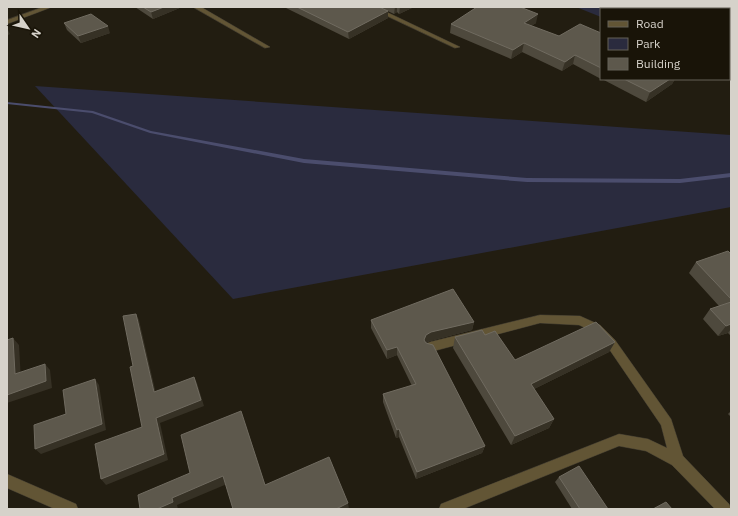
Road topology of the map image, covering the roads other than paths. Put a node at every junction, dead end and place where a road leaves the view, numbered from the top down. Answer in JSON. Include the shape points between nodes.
{"nodes":[{"id":1,"x":49,"y":7,"type":"edge"},
{"id":2,"x":196,"y":7,"type":"edge"},
{"id":3,"x":371,"y":7,"type":"edge"},
{"id":4,"x":7,"y":12,"type":"edge"},
{"id":5,"x":15,"y":19,"type":"junction"},
{"id":6,"x":7,"y":22,"type":"edge"},
{"id":7,"x":267,"y":47,"type":"dead end"},
{"id":8,"x":457,"y":47,"type":"dead end"},
{"id":9,"x":430,"y":347,"type":"edge"},
{"id":10,"x":677,"y":460,"type":"junction"},
{"id":11,"x":7,"y":481,"type":"edge"},
{"id":12,"x":71,"y":509,"type":"edge"},
{"id":13,"x":446,"y":509,"type":"edge"},
{"id":14,"x":724,"y":509,"type":"edge"}],
"edges":[{"from":1,"to":5,"type":"street"},
{"from":2,"to":7,"type":"street"},
{"from":3,"to":8,"type":"street"},
{"from":4,"to":5,"type":"street"},
{"from":5,"to":6,"type":"street"},
{"from":9,"to":10,"type":"street","via":[[540,319],[580,321],[596,328],[611,343],[667,423]]},
{"from":10,"to":13,"type":"street","via":[[648,445],[619,440]]},
{"from":10,"to":14,"type":"street"},
{"from":11,"to":12,"type":"street"}]}
